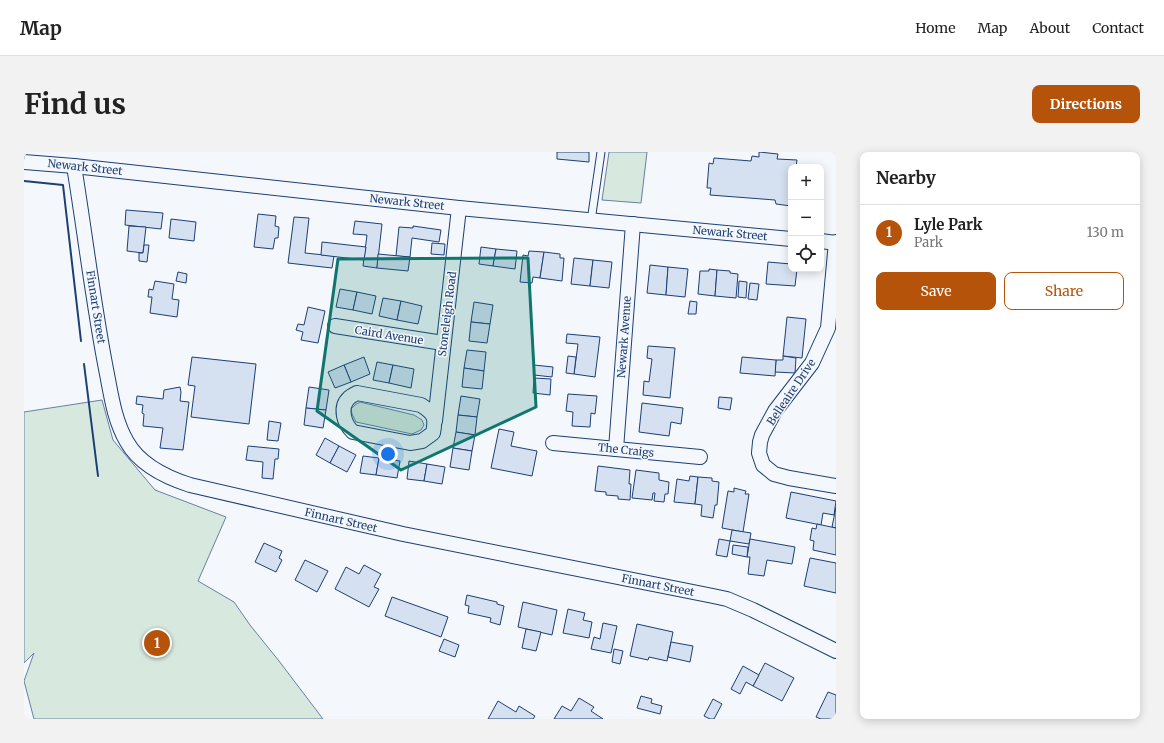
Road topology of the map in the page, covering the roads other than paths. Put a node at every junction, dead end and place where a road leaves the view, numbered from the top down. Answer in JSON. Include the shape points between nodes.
{"nodes":[{"id":1,"x":601,"y":152,"type":"edge"},
{"id":2,"x":24,"y":162,"type":"edge"},
{"id":3,"x":74,"y":166,"type":"junction"},
{"id":4,"x":459,"y":208,"type":"junction"},
{"id":5,"x":591,"y":220,"type":"junction"},
{"id":6,"x":633,"y":224,"type":"junction"},
{"id":7,"x":788,"y":239,"type":"edge"},
{"id":8,"x":824,"y":241,"type":"edge"},
{"id":9,"x":836,"y":242,"type":"edge"},
{"id":10,"x":335,"y":326,"type":"dead end"},
{"id":11,"x":443,"y":343,"type":"junction"},
{"id":12,"x":435,"y":421,"type":"junction"},
{"id":13,"x":553,"y":443,"type":"dead end"},
{"id":14,"x":616,"y":449,"type":"junction"},
{"id":15,"x":700,"y":457,"type":"dead end"},
{"id":16,"x":836,"y":486,"type":"edge"},
{"id":17,"x":836,"y":651,"type":"edge"}],
"edges":[{"from":1,"to":5,"type":"lane"},
{"from":2,"to":3,"type":"street","name":"Newark Street"},
{"from":3,"to":4,"type":"street","name":"Newark Street"},
{"from":3,"to":17,"type":"street","name":"Finnart Street","via":[[102,350],[116,417],[134,452],[154,470],[190,485],[403,534],[727,599]]},
{"from":4,"to":5,"type":"street","name":"Newark Street"},
{"from":4,"to":11,"type":"street","name":"Stoneleigh Road"},
{"from":5,"to":6,"type":"street","name":"Newark Street"},
{"from":6,"to":7,"type":"street","name":"Newark Street"},
{"from":6,"to":14,"type":"street","name":"Newark Avenue"},
{"from":8,"to":9,"type":"street"},
{"from":9,"to":16,"type":"street","name":"Belleaire Drive","via":[[828,328],[812,363],[775,411],[762,435],[759,453],[763,465],[774,474]]},
{"from":10,"to":11,"type":"street","name":"Caird Avenue"},
{"from":11,"to":12,"type":"street","name":"Stoneleigh Road"},
{"from":12,"to":12,"type":"street","name":"Stoneleigh Road","via":[[430,410],[421,405],[357,393],[349,397],[343,413],[348,428],[353,432],[410,443],[422,441],[433,434]]},
{"from":13,"to":14,"type":"street","name":"The Craigs"},
{"from":14,"to":15,"type":"street","name":"The Craigs"}]}
